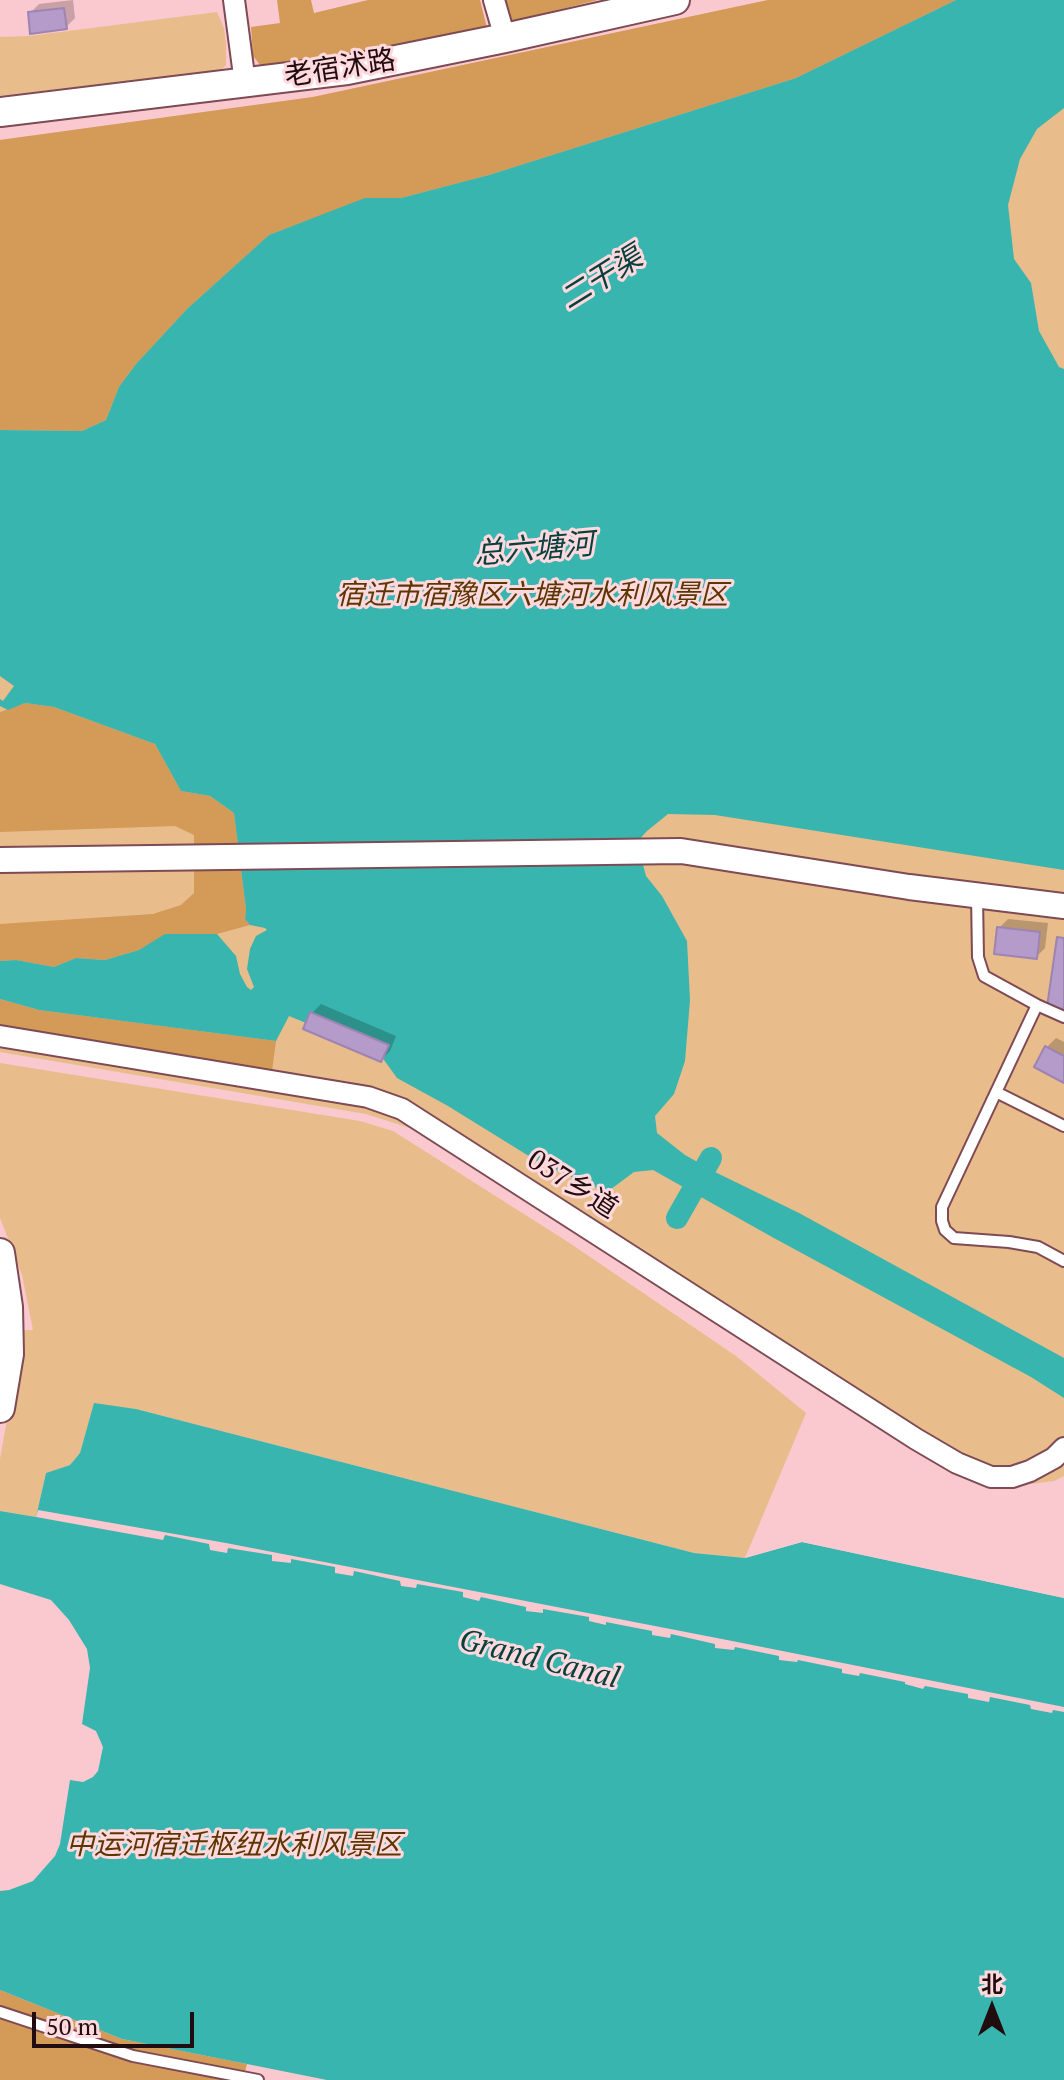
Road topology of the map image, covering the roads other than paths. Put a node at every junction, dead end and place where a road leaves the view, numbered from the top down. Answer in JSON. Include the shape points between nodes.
{"nodes":[{"id":1,"x":234,"y":0,"type":"edge"},
{"id":2,"x":494,"y":0,"type":"edge"},
{"id":3,"x":675,"y":0,"type":"edge"},
{"id":4,"x":625,"y":6,"type":"edge"},
{"id":5,"x":505,"y":38,"type":"junction"},
{"id":6,"x":245,"y":83,"type":"junction"},
{"id":7,"x":0,"y":112,"type":"edge"},
{"id":8,"x":0,"y":860,"type":"edge"},
{"id":9,"x":977,"y":896,"type":"junction"},
{"id":10,"x":1064,"y":906,"type":"edge"},
{"id":11,"x":1037,"y":1005,"type":"junction"},
{"id":12,"x":1064,"y":1017,"type":"edge"},
{"id":13,"x":0,"y":1036,"type":"edge"},
{"id":14,"x":996,"y":1092,"type":"junction"},
{"id":15,"x":1064,"y":1126,"type":"edge"},
{"id":16,"x":0,"y":1253,"type":"edge"},
{"id":17,"x":1064,"y":1261,"type":"edge"},
{"id":18,"x":4,"y":1321,"type":"edge"},
{"id":19,"x":0,"y":1408,"type":"edge"},
{"id":20,"x":1064,"y":1448,"type":"edge"},
{"id":21,"x":0,"y":2012,"type":"edge"},
{"id":22,"x":258,"y":2080,"type":"edge"}],
"edges":[{"from":1,"to":6,"type":"street"},
{"from":2,"to":5,"type":"street"},
{"from":3,"to":4,"type":"main road","name":"老宿沭路"},
{"from":4,"to":5,"type":"main road","name":"老宿沭路"},
{"from":5,"to":6,"type":"main road","name":"老宿沭路","via":[[347,70]]},
{"from":6,"to":7,"type":"main road","name":"老宿沭路"},
{"from":8,"to":9,"type":"street","via":[[681,851]]},
{"from":9,"to":10,"type":"street"},
{"from":9,"to":11,"type":"lane","via":[[978,957],[984,976]]},
{"from":11,"to":12,"type":"lane"},
{"from":11,"to":14,"type":"lane"},
{"from":13,"to":20,"type":"street","name":"037乡道","via":[[368,1097],[402,1109],[957,1463],[991,1477],[1012,1477]]},
{"from":14,"to":15,"type":"lane"},
{"from":14,"to":17,"type":"lane","via":[[942,1207],[945,1230],[954,1238],[1038,1247]]},
{"from":16,"to":18,"type":"main road"},
{"from":18,"to":19,"type":"main road","via":[[9,1354]]},
{"from":21,"to":22,"type":"lane","via":[[133,2056]]}]}
